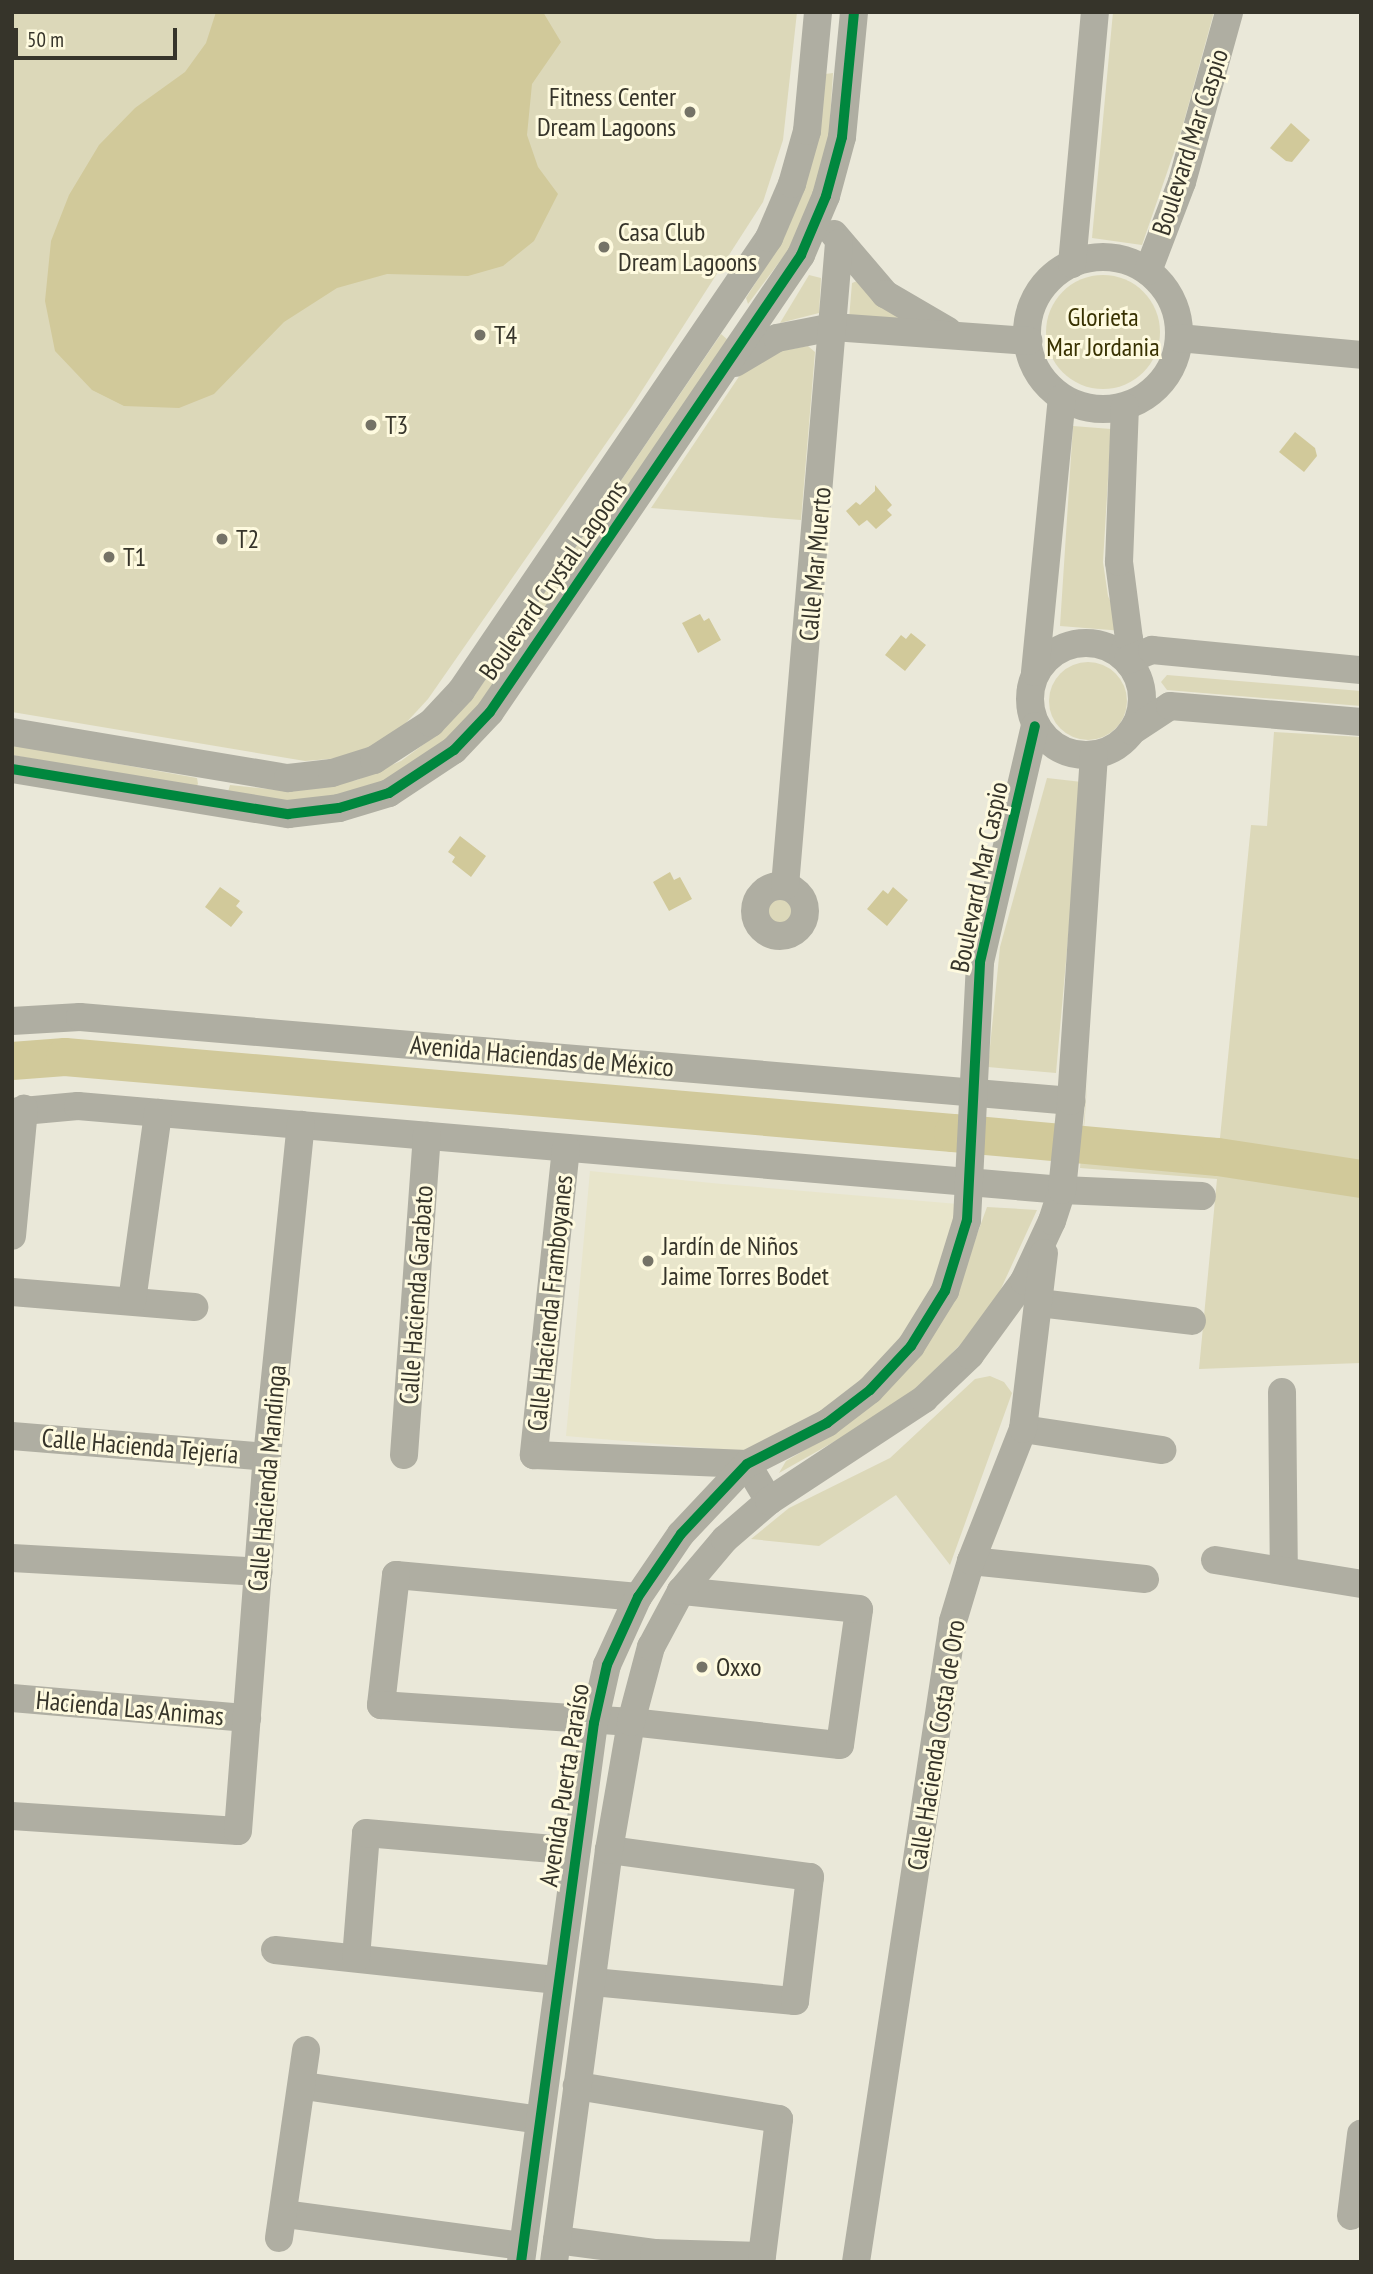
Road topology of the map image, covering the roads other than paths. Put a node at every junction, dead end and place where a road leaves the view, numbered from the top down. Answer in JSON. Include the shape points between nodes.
{"nodes":[{"id":1,"x":818,"y":12,"type":"edge"},
{"id":2,"x":854,"y":12,"type":"edge"},
{"id":3,"x":1095,"y":12,"type":"edge"},
{"id":4,"x":1229,"y":12,"type":"edge"},
{"id":5,"x":815,"y":44,"type":"junction"},
{"id":6,"x":850,"y":47,"type":"junction"},
{"id":7,"x":821,"y":208,"type":"junction"},
{"id":8,"x":839,"y":243,"type":"junction"},
{"id":9,"x":1072,"y":264,"type":"junction"},
{"id":10,"x":1148,"y":271,"type":"junction"},
{"id":11,"x":722,"y":310,"type":"junction"},
{"id":12,"x":834,"y":327,"type":"junction"},
{"id":13,"x":751,"y":331,"type":"junction"},
{"id":14,"x":964,"y":337,"type":"junction"},
{"id":15,"x":1179,"y":338,"type":"junction"},
{"id":16,"x":1028,"y":341,"type":"junction"},
{"id":17,"x":1361,"y":355,"type":"edge"},
{"id":18,"x":721,"y":374,"type":"junction"},
{"id":19,"x":1062,"y":398,"type":"junction"},
{"id":20,"x":1125,"y":407,"type":"junction"},
{"id":21,"x":1126,"y":658,"type":"junction"},
{"id":22,"x":1361,"y":670,"type":"edge"},
{"id":23,"x":1035,"y":671,"type":"junction"},
{"id":24,"x":1361,"y":722,"type":"edge"},
{"id":25,"x":1035,"y":726,"type":"junction"},
{"id":26,"x":12,"y":732,"type":"edge"},
{"id":27,"x":1131,"y":733,"type":"junction"},
{"id":28,"x":1094,"y":755,"type":"junction"},
{"id":29,"x":216,"y":768,"type":"junction"},
{"id":30,"x":12,"y":769,"type":"edge"},
{"id":31,"x":210,"y":804,"type":"junction"},
{"id":32,"x":785,"y":886,"type":"dead end"},
{"id":33,"x":12,"y":1021,"type":"edge"},
{"id":34,"x":1071,"y":1101,"type":"junction"},
{"id":35,"x":973,"y":1102,"type":"junction"},
{"id":36,"x":18,"y":1110,"type":"edge"},
{"id":37,"x":158,"y":1113,"type":"junction"},
{"id":38,"x":301,"y":1125,"type":"junction"},
{"id":39,"x":427,"y":1136,"type":"junction"},
{"id":40,"x":566,"y":1148,"type":"junction"},
{"id":41,"x":970,"y":1173,"type":"junction"},
{"id":42,"x":1063,"y":1180,"type":"junction"},
{"id":43,"x":1202,"y":1196,"type":"dead end"},
{"id":44,"x":12,"y":1236,"type":"edge"},
{"id":45,"x":1046,"y":1236,"type":"junction"},
{"id":46,"x":12,"y":1292,"type":"edge"},
{"id":47,"x":132,"y":1301,"type":"junction"},
{"id":48,"x":1039,"y":1303,"type":"junction"},
{"id":49,"x":194,"y":1307,"type":"dead end"},
{"id":50,"x":1192,"y":1321,"type":"dead end"},
{"id":51,"x":1282,"y":1392,"type":"dead end"},
{"id":52,"x":1023,"y":1429,"type":"junction"},
{"id":53,"x":12,"y":1436,"type":"edge"},
{"id":54,"x":1162,"y":1450,"type":"dead end"},
{"id":55,"x":404,"y":1455,"type":"dead end"},
{"id":56,"x":267,"y":1457,"type":"junction"},
{"id":57,"x":747,"y":1464,"type":"junction"},
{"id":58,"x":769,"y":1501,"type":"junction"},
{"id":59,"x":12,"y":1558,"type":"edge"},
{"id":60,"x":1215,"y":1560,"type":"dead end"},
{"id":61,"x":971,"y":1561,"type":"junction"},
{"id":62,"x":1284,"y":1571,"type":"junction"},
{"id":63,"x":259,"y":1572,"type":"junction"},
{"id":64,"x":1145,"y":1580,"type":"dead end"},
{"id":65,"x":1361,"y":1584,"type":"edge"},
{"id":66,"x":681,"y":1591,"type":"junction"},
{"id":67,"x":638,"y":1597,"type":"junction"},
{"id":68,"x":12,"y":1698,"type":"edge"},
{"id":69,"x":247,"y":1718,"type":"junction"},
{"id":70,"x":631,"y":1722,"type":"junction"},
{"id":71,"x":594,"y":1723,"type":"junction"},
{"id":72,"x":12,"y":1816,"type":"edge"},
{"id":73,"x":609,"y":1850,"type":"junction"},
{"id":74,"x":576,"y":1851,"type":"junction"},
{"id":75,"x":275,"y":1950,"type":"dead end"},
{"id":76,"x":356,"y":1958,"type":"junction"},
{"id":77,"x":557,"y":1980,"type":"junction"},
{"id":78,"x":593,"y":1982,"type":"junction"},
{"id":79,"x":306,"y":2050,"type":"dead end"},
{"id":80,"x":304,"y":2086,"type":"junction"},
{"id":81,"x":578,"y":2086,"type":"junction"},
{"id":82,"x":540,"y":2120,"type":"junction"},
{"id":83,"x":1361,"y":2134,"type":"edge"},
{"id":84,"x":1358,"y":2172,"type":"edge"},
{"id":85,"x":1351,"y":2216,"type":"dead end"},
{"id":86,"x":555,"y":2251,"type":"edge"},
{"id":87,"x":522,"y":2254,"type":"edge"},
{"id":88,"x":856,"y":2262,"type":"edge"}],
"edges":[{"from":1,"to":5,"type":"street","name":"Boulevard Crystal Lagoons"},
{"from":2,"to":6,"type":"street","name":"Boulevard Crystal Lagoons"},
{"from":3,"to":9,"type":"street"},
{"from":4,"to":10,"type":"street","name":"Boulevard Mar Caspio","via":[[1182,182]]},
{"from":5,"to":6,"type":"street"},
{"from":5,"to":11,"type":"street","name":"Boulevard Crystal Lagoons","via":[[807,131],[792,184],[769,238]]},
{"from":6,"to":7,"type":"street","name":"Boulevard Crystal Lagoons","via":[[842,137]]},
{"from":7,"to":8,"type":"street"},
{"from":7,"to":13,"type":"street","name":"Boulevard Crystal Lagoons","via":[[800,255]]},
{"from":8,"to":12,"type":"street","name":"Calle Mar Muerto"},
{"from":8,"to":14,"type":"street","via":[[885,294],[921,318]]},
{"from":9,"to":10,"type":"street","via":[[1111,257]]},
{"from":9,"to":16,"type":"street","via":[[1052,277],[1037,295],[1029,317]]},
{"from":10,"to":15,"type":"street","via":[[1172,300]]},
{"from":11,"to":13,"type":"street"},
{"from":11,"to":29,"type":"street","name":"Boulevard Crystal Lagoons","via":[[461,691],[431,723],[374,760],[332,773],[288,778]]},
{"from":12,"to":14,"type":"street"},
{"from":12,"to":18,"type":"street","via":[[777,338]]},
{"from":12,"to":32,"type":"street","name":"Calle Mar Muerto"},
{"from":13,"to":18,"type":"street","name":"Boulevard Crystal Lagoons"},
{"from":14,"to":16,"type":"street"},
{"from":15,"to":17,"type":"street"},
{"from":15,"to":20,"type":"street","via":[[1176,356],[1162,381]]},
{"from":16,"to":19,"type":"street","via":[[1045,383]]},
{"from":18,"to":31,"type":"street","name":"Boulevard Crystal Lagoons","via":[[489,712],[454,750],[412,781],[339,808],[288,814]]},
{"from":19,"to":20,"type":"street","via":[[1092,409]]},
{"from":19,"to":23,"type":"street"},
{"from":20,"to":21,"type":"street","via":[[1119,562],[1129,639]]},
{"from":21,"to":22,"type":"street","via":[[1152,650]]},
{"from":21,"to":23,"type":"street","via":[[1100,643],[1075,642],[1052,652]]},
{"from":21,"to":27,"type":"street","via":[[1141,683],[1142,710]]},
{"from":23,"to":25,"type":"street","via":[[1029,699]]},
{"from":24,"to":27,"type":"street","via":[[1170,706]]},
{"from":25,"to":28,"type":"street","via":[[1050,743],[1071,754]]},
{"from":25,"to":35,"type":"street","name":"Boulevard Mar Caspio","via":[[980,962]]},
{"from":26,"to":29,"type":"street","name":"Boulevard Crystal Lagoons"},
{"from":27,"to":28,"type":"street","via":[[1114,748]]},
{"from":28,"to":34,"type":"street"},
{"from":29,"to":31,"type":"street"},
{"from":30,"to":31,"type":"street","name":"Boulevard Crystal Lagoons"},
{"from":33,"to":35,"type":"street","name":"Avenida Haciendas de México","via":[[80,1017]]},
{"from":34,"to":35,"type":"street","name":"Avenida Haciendas de México"},
{"from":34,"to":42,"type":"street"},
{"from":35,"to":41,"type":"street","name":"Boulevard Mar Caspio"},
{"from":36,"to":37,"type":"street","via":[[60,1105]]},
{"from":36,"to":44,"type":"street"},
{"from":37,"to":38,"type":"street"},
{"from":37,"to":47,"type":"street"},
{"from":38,"to":39,"type":"street"},
{"from":38,"to":56,"type":"street","name":"Calle Hacienda Mandinga"},
{"from":39,"to":40,"type":"street"},
{"from":39,"to":55,"type":"street","name":"Calle Hacienda Garabato"},
{"from":40,"to":41,"type":"street"},
{"from":40,"to":57,"type":"street","name":"Calle Hacienda Framboyanes","via":[[534,1455]]},
{"from":41,"to":42,"type":"street"},
{"from":41,"to":57,"type":"street","name":"Avenida Puerta Paraíso","via":[[967,1220],[957,1261],[911,1346],[849,1407]]},
{"from":42,"to":43,"type":"street"},
{"from":42,"to":45,"type":"street","name":"Avenida Puerta Paraíso"},
{"from":45,"to":48,"type":"street","name":"Calle Hacienda Costa de Oro"},
{"from":45,"to":58,"type":"street","name":"Avenida Puerta Paraíso","via":[[1008,1307],[952,1373],[924,1399]]},
{"from":46,"to":47,"type":"street"},
{"from":47,"to":49,"type":"street"},
{"from":48,"to":50,"type":"street"},
{"from":48,"to":52,"type":"street","name":"Calle Hacienda Costa de Oro"},
{"from":51,"to":62,"type":"street"},
{"from":52,"to":54,"type":"street"},
{"from":52,"to":61,"type":"street","name":"Calle Hacienda Costa de Oro"},
{"from":53,"to":56,"type":"street","name":"Calle Hacienda Tejería"},
{"from":56,"to":63,"type":"street","name":"Calle Hacienda Mandinga"},
{"from":57,"to":58,"type":"street"},
{"from":57,"to":67,"type":"street","name":"Avenida Puerta Paraíso","via":[[681,1534]]},
{"from":58,"to":66,"type":"street","name":"Avenida Puerta Paraíso","via":[[725,1539]]},
{"from":59,"to":63,"type":"street"},
{"from":60,"to":62,"type":"street"},
{"from":61,"to":64,"type":"street"},
{"from":61,"to":88,"type":"street","name":"Calle Hacienda Costa de Oro","via":[[953,1621]]},
{"from":62,"to":65,"type":"street"},
{"from":63,"to":69,"type":"street","name":"Calle Hacienda Mandinga"},
{"from":66,"to":70,"type":"street","name":"Avenida Puerta Paraíso","via":[[651,1647]]},
{"from":66,"to":70,"type":"street","via":[[859,1609],[841,1745]]},
{"from":67,"to":71,"type":"street","name":"Avenida Puerta Paraíso","via":[[607,1665]]},
{"from":67,"to":71,"type":"street","via":[[396,1575],[381,1705]]},
{"from":68,"to":69,"type":"street","name":"Hacienda Las Animas"},
{"from":69,"to":72,"type":"street","name":"Calle Hacienda Mandinga","via":[[238,1831]]},
{"from":70,"to":71,"type":"street"},
{"from":70,"to":73,"type":"street","name":"Avenida Puerta Paraíso"},
{"from":71,"to":74,"type":"street","name":"Avenida Puerta Paraíso"},
{"from":73,"to":78,"type":"street","name":"Avenida Puerta Paraíso"},
{"from":73,"to":78,"type":"street","via":[[810,1877],[795,2001]]},
{"from":74,"to":76,"type":"street","via":[[366,1833]]},
{"from":74,"to":77,"type":"street","name":"Avenida Puerta Paraíso"},
{"from":75,"to":76,"type":"street"},
{"from":76,"to":77,"type":"street"},
{"from":77,"to":82,"type":"street","name":"Avenida Puerta Paraíso"},
{"from":78,"to":81,"type":"street","name":"Avenida Puerta Paraíso"},
{"from":79,"to":80,"type":"street"},
{"from":80,"to":82,"type":"street"},
{"from":80,"to":87,"type":"street","via":[[282,2226]]},
{"from":81,"to":86,"type":"street","name":"Avenida Puerta Paraíso"},
{"from":81,"to":86,"type":"street","via":[[779,2119],[762,2256]]},
{"from":82,"to":87,"type":"street","name":"Avenida Puerta Paraíso"},
{"from":83,"to":84,"type":"street"},
{"from":84,"to":85,"type":"street"}]}
